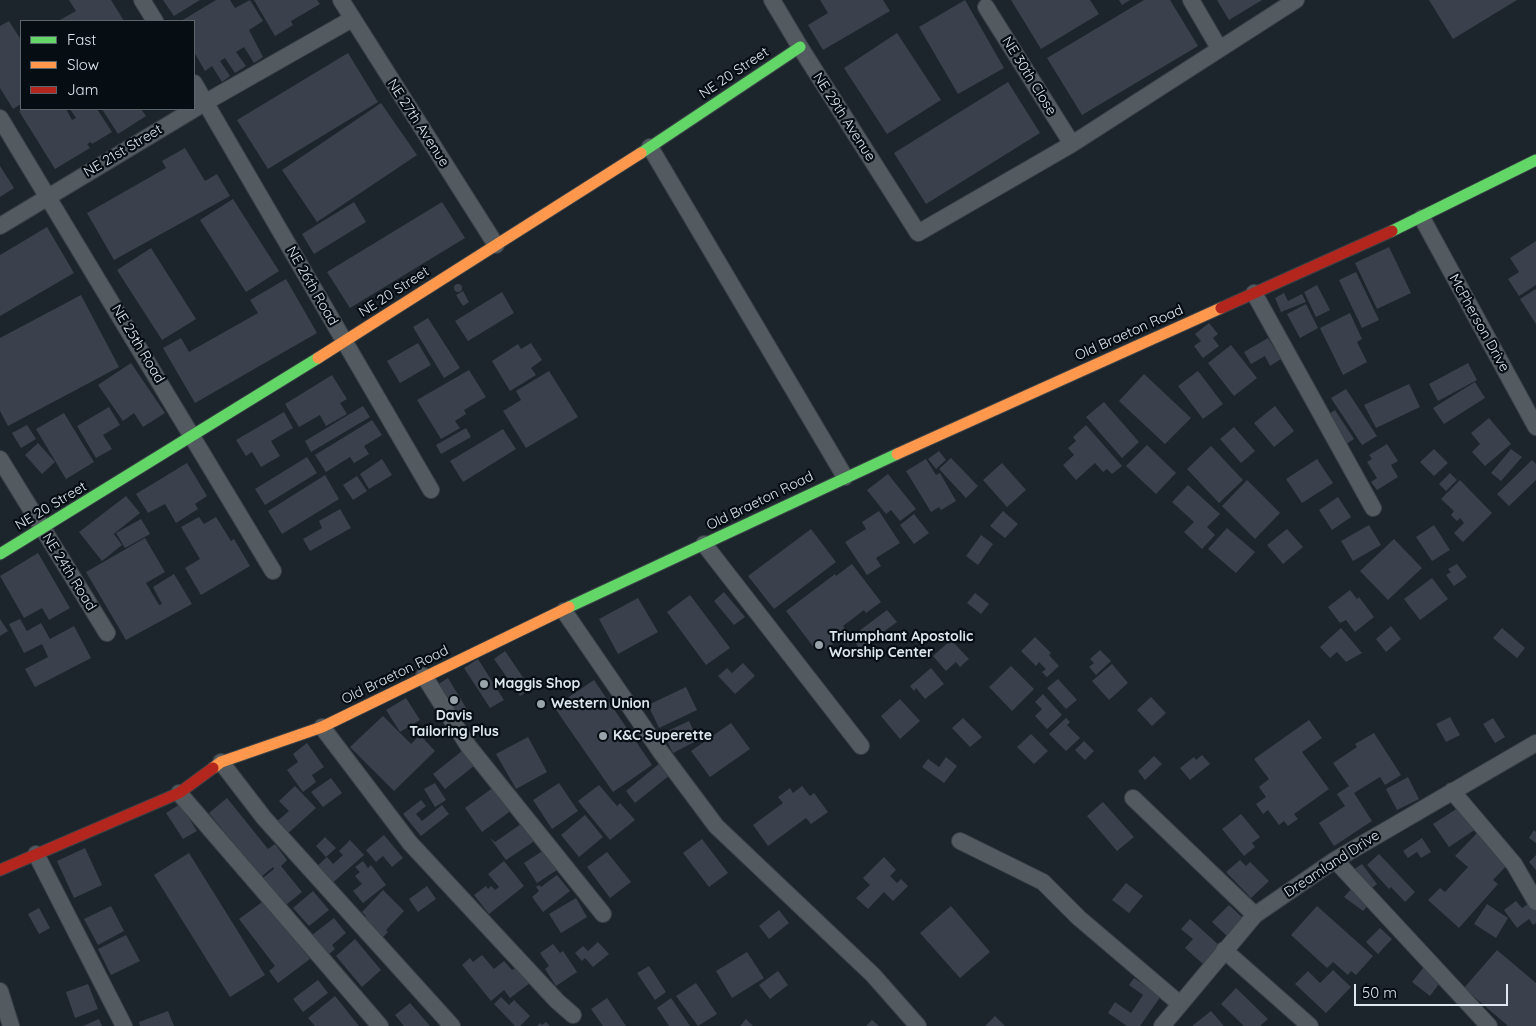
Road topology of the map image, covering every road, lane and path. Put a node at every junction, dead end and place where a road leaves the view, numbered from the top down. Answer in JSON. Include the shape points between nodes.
{"nodes":[{"id":1,"x":142,"y":0,"type":"edge"},
{"id":2,"x":341,"y":0,"type":"edge"},
{"id":3,"x":772,"y":0,"type":"edge"},
{"id":4,"x":1191,"y":0,"type":"edge"},
{"id":5,"x":1296,"y":0,"type":"edge"},
{"id":6,"x":986,"y":7,"type":"dead end"},
{"id":7,"x":352,"y":18,"type":"junction"},
{"id":8,"x":154,"y":20,"type":"edge"},
{"id":9,"x":800,"y":47,"type":"junction"},
{"id":10,"x":1219,"y":48,"type":"junction"},
{"id":11,"x":195,"y":85,"type":"edge"},
{"id":12,"x":206,"y":102,"type":"junction"},
{"id":13,"x":195,"y":109,"type":"edge"},
{"id":14,"x":193,"y":110,"type":"edge"},
{"id":15,"x":0,"y":118,"type":"edge"},
{"id":16,"x":1072,"y":144,"type":"junction"},
{"id":17,"x":650,"y":147,"type":"junction"},
{"id":18,"x":1536,"y":160,"type":"edge"},
{"id":19,"x":48,"y":196,"type":"junction"},
{"id":20,"x":1422,"y":218,"type":"junction"},
{"id":21,"x":0,"y":226,"type":"edge"},
{"id":22,"x":496,"y":245,"type":"junction"},
{"id":23,"x":1254,"y":293,"type":"junction"},
{"id":24,"x":344,"y":342,"type":"junction"},
{"id":25,"x":1536,"y":427,"type":"edge"},
{"id":26,"x":194,"y":436,"type":"junction"},
{"id":27,"x":0,"y":459,"type":"edge"},
{"id":28,"x":845,"y":477,"type":"junction"},
{"id":29,"x":431,"y":490,"type":"dead end"},
{"id":30,"x":1373,"y":508,"type":"dead end"},
{"id":31,"x":42,"y":530,"type":"junction"},
{"id":32,"x":704,"y":544,"type":"junction"},
{"id":33,"x":0,"y":554,"type":"edge"},
{"id":34,"x":273,"y":571,"type":"dead end"},
{"id":35,"x":564,"y":612,"type":"junction"},
{"id":36,"x":107,"y":633,"type":"dead end"},
{"id":37,"x":424,"y":676,"type":"junction"},
{"id":38,"x":322,"y":728,"type":"junction"},
{"id":39,"x":1536,"y":743,"type":"edge"},
{"id":40,"x":861,"y":746,"type":"dead end"},
{"id":41,"x":221,"y":762,"type":"junction"},
{"id":42,"x":1452,"y":791,"type":"junction"},
{"id":43,"x":179,"y":794,"type":"junction"},
{"id":44,"x":1133,"y":798,"type":"dead end"},
{"id":45,"x":960,"y":841,"type":"dead end"},
{"id":46,"x":36,"y":854,"type":"junction"},
{"id":47,"x":1336,"y":860,"type":"junction"},
{"id":48,"x":0,"y":870,"type":"edge"},
{"id":49,"x":1536,"y":902,"type":"edge"},
{"id":50,"x":602,"y":914,"type":"dead end"},
{"id":51,"x":1255,"y":915,"type":"junction"},
{"id":52,"x":1224,"y":950,"type":"junction"},
{"id":53,"x":0,"y":991,"type":"edge"},
{"id":54,"x":1180,"y":1004,"type":"junction"},
{"id":55,"x":573,"y":1015,"type":"dead end"},
{"id":56,"x":11,"y":1026,"type":"edge"},
{"id":57,"x":124,"y":1026,"type":"edge"},
{"id":58,"x":380,"y":1026,"type":"edge"},
{"id":59,"x":452,"y":1026,"type":"edge"},
{"id":60,"x":918,"y":1026,"type":"edge"},
{"id":61,"x":1162,"y":1026,"type":"edge"},
{"id":62,"x":1310,"y":1026,"type":"edge"},
{"id":63,"x":1489,"y":1026,"type":"edge"}],
"edges":[{"from":1,"to":8,"type":"street"},
{"from":2,"to":7,"type":"street","name":"NE 27th Avenue"},
{"from":3,"to":9,"type":"street","name":"NE 29th Avenue"},
{"from":4,"to":10,"type":"street"},
{"from":5,"to":10,"type":"street"},
{"from":6,"to":16,"type":"street","name":"NE 30th Close"},
{"from":7,"to":12,"type":"street","name":"NE 21st Street"},
{"from":7,"to":22,"type":"street","name":"NE 27th Avenue"},
{"from":9,"to":16,"type":"street","name":"NE 29th Avenue","via":[[918,233]]},
{"from":9,"to":17,"type":"street","name":"NE 20 Street"},
{"from":10,"to":16,"type":"street"},
{"from":11,"to":12,"type":"street","name":"NE 26th Road"},
{"from":12,"to":13,"type":"street","name":"NE 21st Street"},
{"from":12,"to":24,"type":"street","name":"NE 26th Road"},
{"from":14,"to":19,"type":"street","name":"NE 21st Street"},
{"from":15,"to":19,"type":"street","name":"NE 25th Road"},
{"from":17,"to":22,"type":"street","name":"NE 20 Street"},
{"from":17,"to":28,"type":"street"},
{"from":18,"to":20,"type":"street","name":"Old Braeton Road"},
{"from":19,"to":21,"type":"street","name":"NE 21st Street"},
{"from":19,"to":26,"type":"street","name":"NE 25th Road"},
{"from":20,"to":23,"type":"street","name":"Old Braeton Road"},
{"from":20,"to":25,"type":"street","name":"McPherson Drive"},
{"from":22,"to":24,"type":"street","name":"NE 20 Street"},
{"from":23,"to":28,"type":"street","name":"Old Braeton Road"},
{"from":23,"to":30,"type":"street"},
{"from":24,"to":26,"type":"street","name":"NE 20 Street"},
{"from":24,"to":29,"type":"street","name":"NE 26th Road"},
{"from":26,"to":31,"type":"street","name":"NE 20 Street"},
{"from":26,"to":34,"type":"street","name":"NE 25th Road"},
{"from":27,"to":31,"type":"street","name":"NE 24th Road"},
{"from":28,"to":32,"type":"street","name":"Old Braeton Road"},
{"from":31,"to":33,"type":"street","name":"NE 20 Street"},
{"from":31,"to":36,"type":"street","name":"NE 24th Road"},
{"from":32,"to":35,"type":"street","name":"Old Braeton Road"},
{"from":32,"to":40,"type":"street"},
{"from":35,"to":37,"type":"street","name":"Old Braeton Road"},
{"from":35,"to":60,"type":"street","via":[[716,826],[873,975]]},
{"from":37,"to":38,"type":"street","name":"Old Braeton Road"},
{"from":37,"to":50,"type":"street","via":[[469,747]]},
{"from":38,"to":41,"type":"street","name":"Old Braeton Road"},
{"from":38,"to":55,"type":"street","via":[[410,843]]},
{"from":39,"to":42,"type":"street","name":"Dreamland Drive"},
{"from":41,"to":43,"type":"street","name":"Old Braeton Road"},
{"from":41,"to":59,"type":"street","via":[[264,818]]},
{"from":42,"to":47,"type":"street","name":"Dreamland Drive"},
{"from":42,"to":49,"type":"street","via":[[1514,864]]},
{"from":43,"to":46,"type":"street","name":"Old Braeton Road"},
{"from":43,"to":58,"type":"street"},
{"from":44,"to":51,"type":"street"},
{"from":45,"to":54,"type":"street","via":[[1043,882],[1079,918]]},
{"from":46,"to":48,"type":"street","name":"Old Braeton Road"},
{"from":46,"to":57,"type":"street"},
{"from":47,"to":51,"type":"street","name":"Dreamland Drive"},
{"from":47,"to":63,"type":"street"},
{"from":51,"to":52,"type":"street","name":"Dreamland Drive"},
{"from":52,"to":54,"type":"street","name":"Dreamland Drive"},
{"from":52,"to":62,"type":"street"},
{"from":53,"to":56,"type":"street"},
{"from":54,"to":61,"type":"street","name":"Dreamland Drive"}]}
